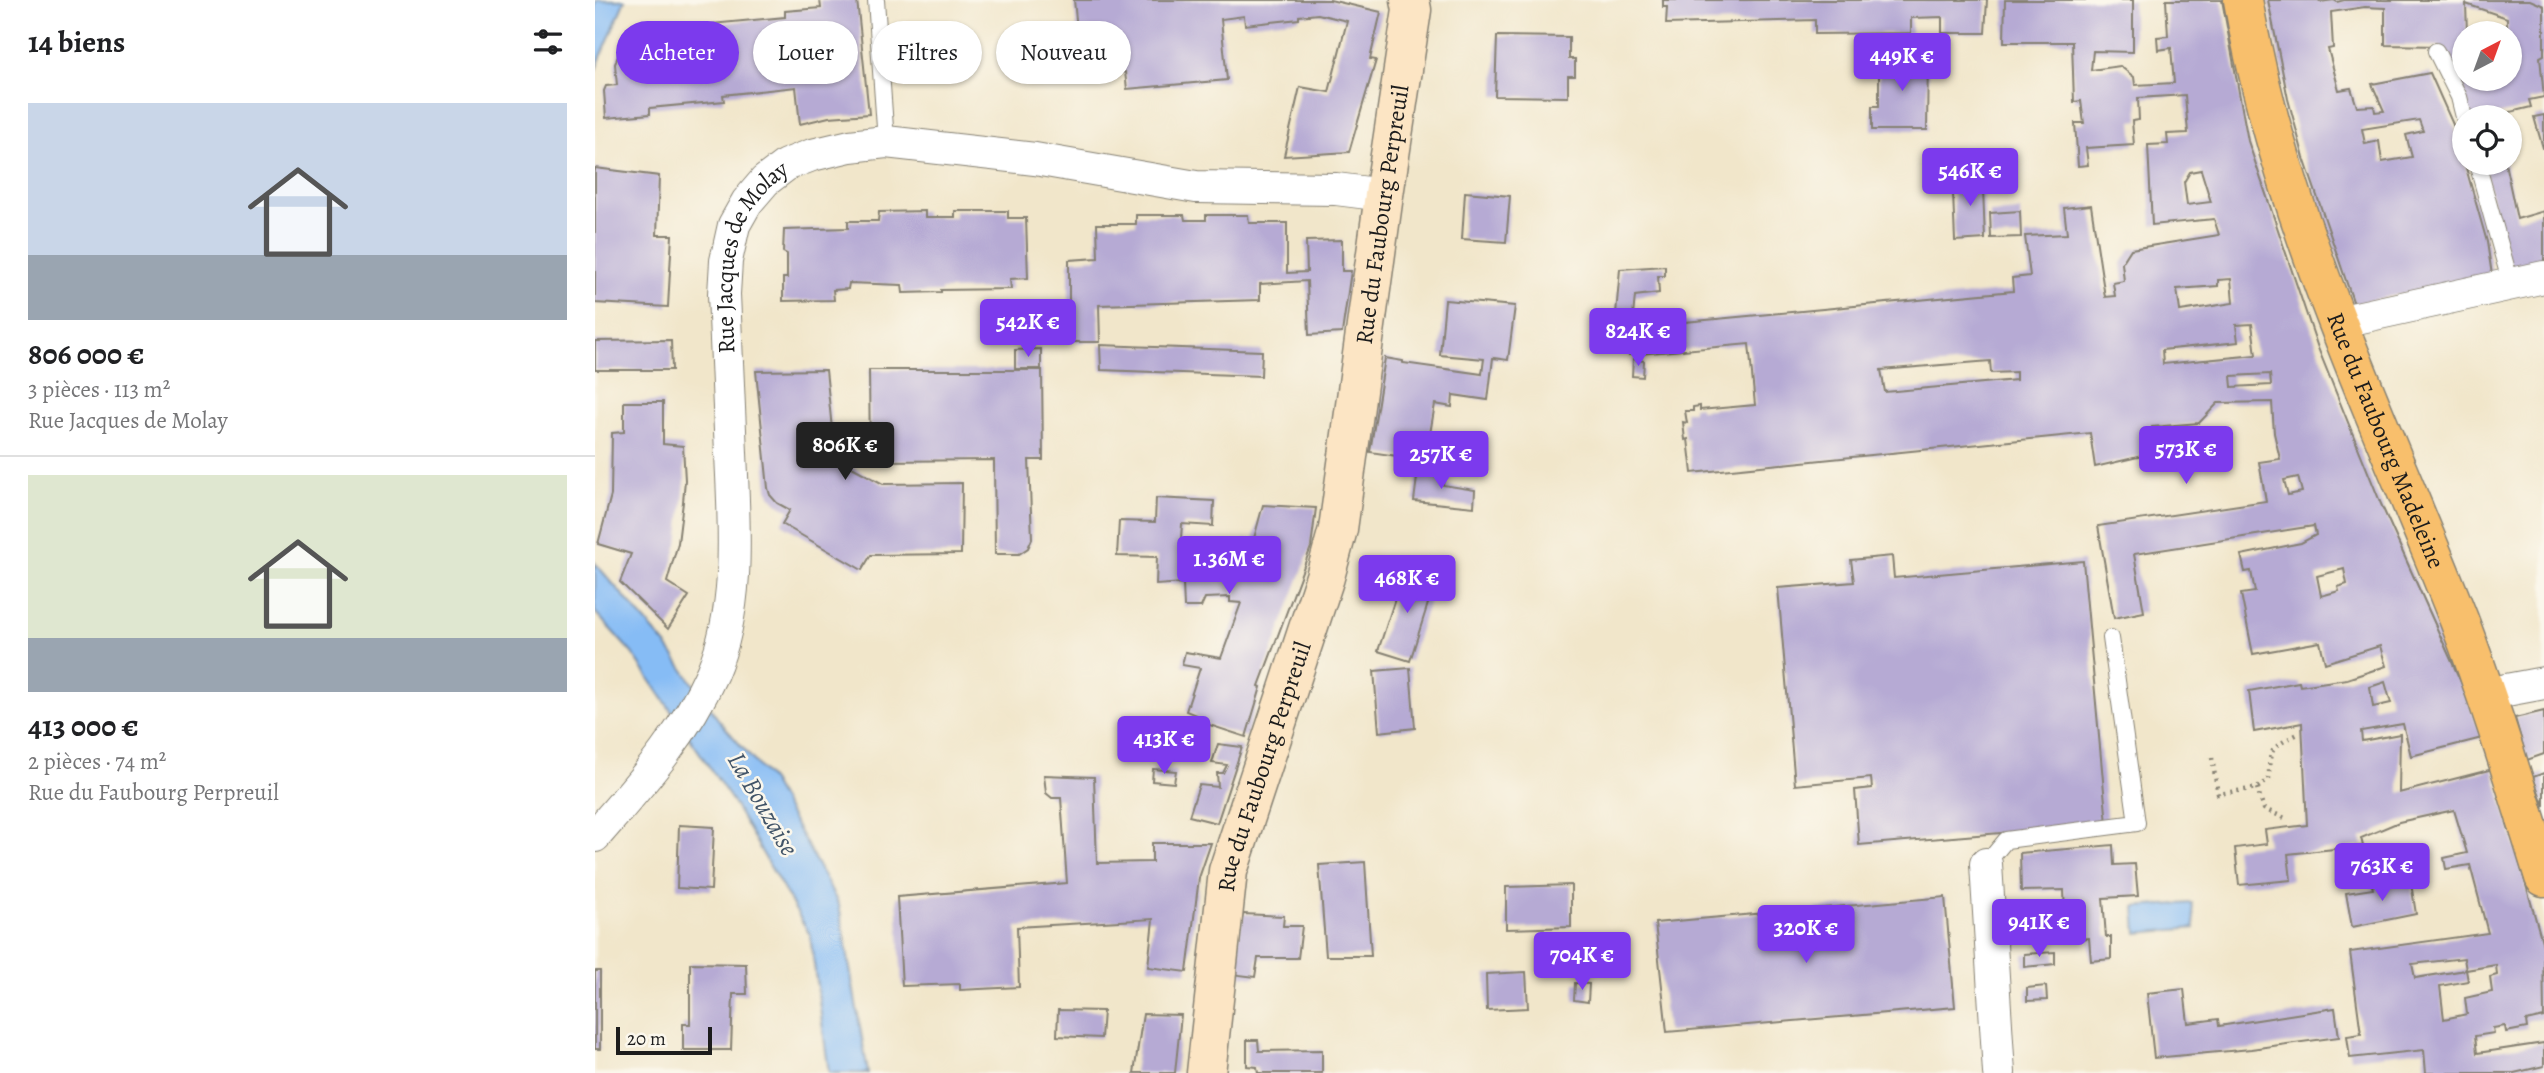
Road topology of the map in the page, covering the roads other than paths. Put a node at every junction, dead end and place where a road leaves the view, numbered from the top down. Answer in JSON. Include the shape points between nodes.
{"nodes":[{"id":1,"x":876,"y":0,"type":"edge"},
{"id":2,"x":2243,"y":0,"type":"edge"},
{"id":3,"x":1414,"y":3,"type":"edge"},
{"id":4,"x":2435,"y":51,"type":"dead end"},
{"id":5,"x":2461,"y":105,"type":"edge"},
{"id":6,"x":885,"y":142,"type":"junction"},
{"id":7,"x":2480,"y":175,"type":"edge"},
{"id":8,"x":1384,"y":195,"type":"junction"},
{"id":9,"x":2544,"y":277,"type":"edge"},
{"id":10,"x":2511,"y":284,"type":"junction"},
{"id":11,"x":2338,"y":322,"type":"junction"},
{"id":12,"x":2111,"y":638,"type":"dead end"},
{"id":13,"x":2544,"y":682,"type":"edge"},
{"id":14,"x":2485,"y":694,"type":"junction"},
{"id":15,"x":595,"y":836,"type":"edge"},
{"id":16,"x":1986,"y":864,"type":"joint"},
{"id":17,"x":2544,"y":877,"type":"edge"},
{"id":18,"x":1206,"y":1073,"type":"edge"},
{"id":19,"x":1999,"y":1073,"type":"edge"}],
"edges":[{"from":1,"to":6,"type":"lane"},
{"from":2,"to":11,"type":"main road","name":"Rue du Faubourg Madeleine","via":[[2269,125]]},
{"from":3,"to":8,"type":"main road","name":"Rue du Faubourg Perpreuil"},
{"from":4,"to":5,"type":"lane"},
{"from":6,"to":8,"type":"street","name":"Rue Jacques de Molay","via":[[1035,159],[1196,187],[1336,189]]},
{"from":6,"to":15,"type":"street","name":"Rue Jacques de Molay","via":[[850,146],[786,165],[765,181],[734,225],[724,294],[734,528],[732,580],[720,649],[671,747]]},
{"from":7,"to":10,"type":"lane"},
{"from":8,"to":18,"type":"main road","name":"Rue du Faubourg Perpreuil","via":[[1338,529],[1228,871]]},
{"from":9,"to":10,"type":"street"},
{"from":10,"to":11,"type":"street"},
{"from":11,"to":14,"type":"main road","name":"Rue du Faubourg Madeleine"},
{"from":12,"to":16,"type":"lane","via":[[2137,823],[2006,840]]},
{"from":13,"to":14,"type":"street"},
{"from":14,"to":17,"type":"main road","name":"Rue du Faubourg Madeleine"},
{"from":16,"to":19,"type":"street"}]}
